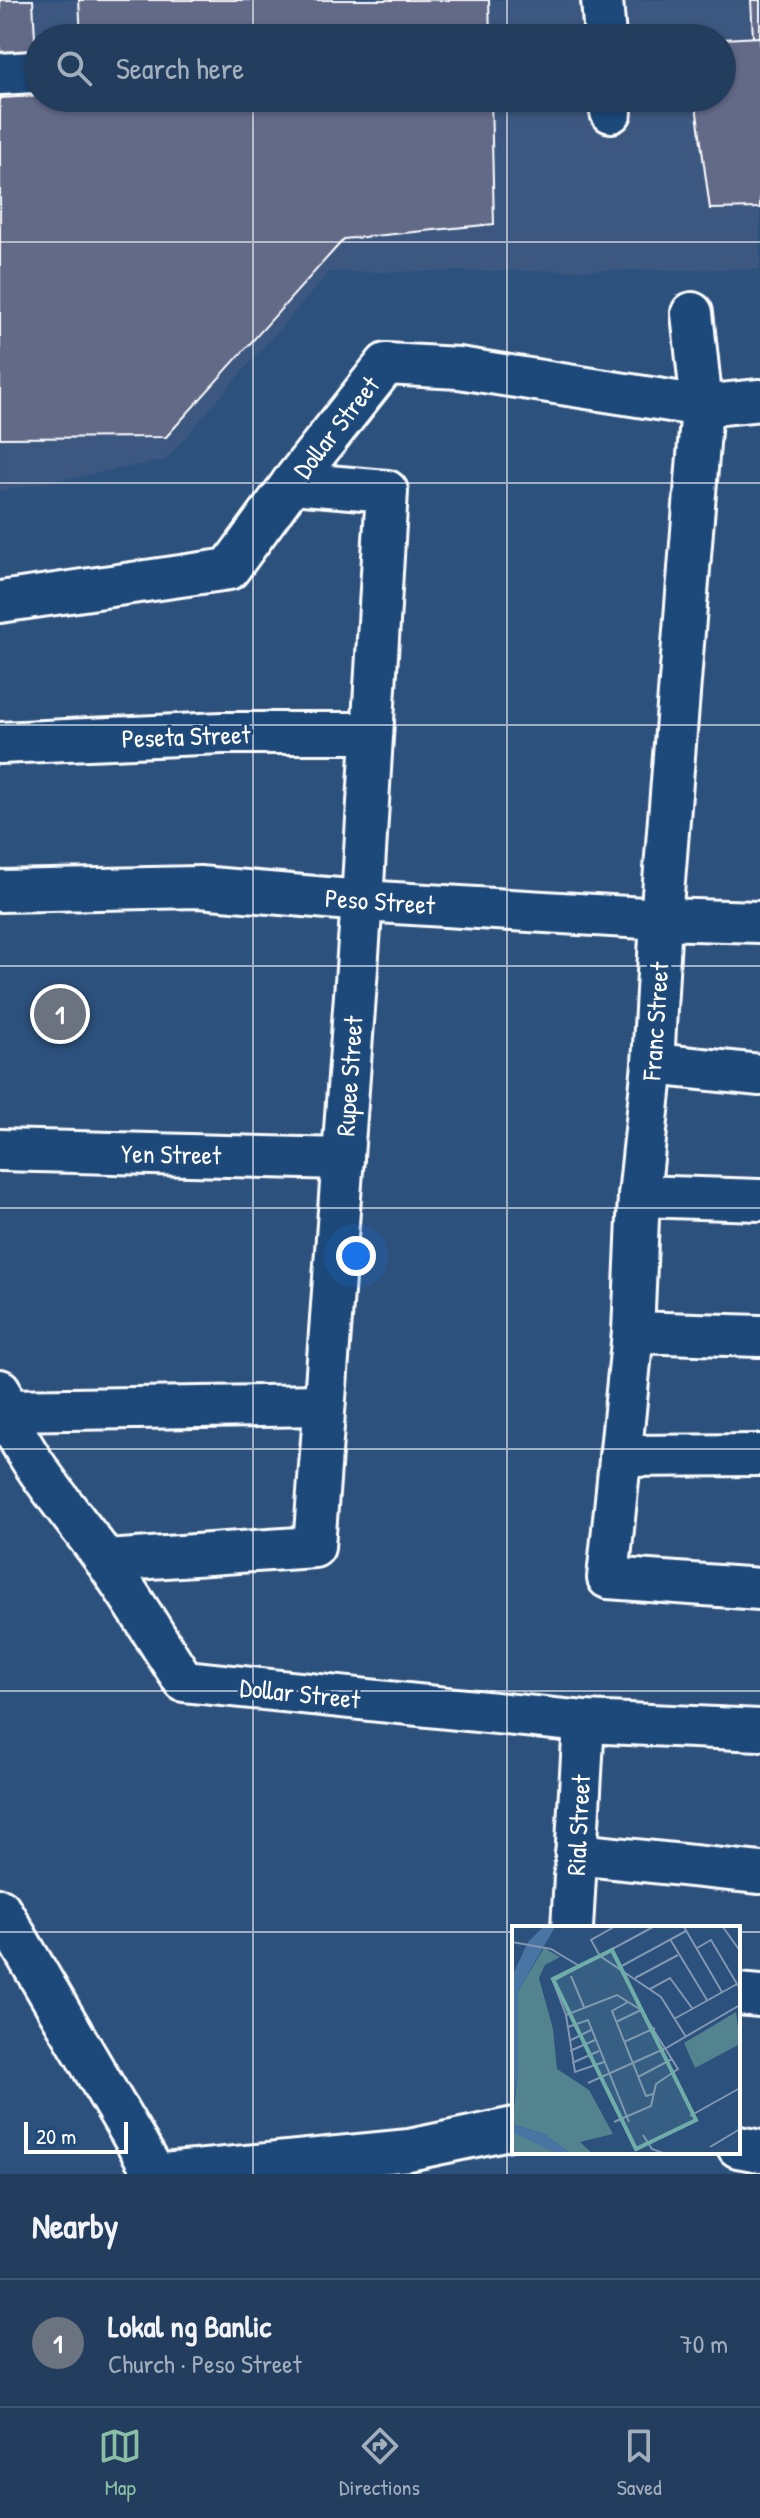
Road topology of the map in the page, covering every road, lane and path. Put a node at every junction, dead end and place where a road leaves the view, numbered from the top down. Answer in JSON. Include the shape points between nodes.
{"nodes":[{"id":1,"x":602,"y":0,"type":"edge"},
{"id":2,"x":604,"y":24,"type":"edge"},
{"id":3,"x":692,"y":313,"type":"dead end"},
{"id":4,"x":760,"y":400,"type":"edge"},
{"id":5,"x":702,"y":406,"type":"junction"},
{"id":6,"x":292,"y":483,"type":"junction"},
{"id":7,"x":0,"y":602,"type":"edge"},
{"id":8,"x":372,"y":733,"type":"junction"},
{"id":9,"x":0,"y":743,"type":"edge"},
{"id":10,"x":0,"y":891,"type":"edge"},
{"id":11,"x":362,"y":901,"type":"junction"},
{"id":12,"x":661,"y":919,"type":"junction"},
{"id":13,"x":760,"y":922,"type":"edge"},
{"id":14,"x":653,"y":1064,"type":"junction"},
{"id":15,"x":760,"y":1075,"type":"edge"},
{"id":16,"x":0,"y":1150,"type":"edge"},
{"id":17,"x":343,"y":1159,"type":"junction"},
{"id":18,"x":639,"y":1196,"type":"junction"},
{"id":19,"x":760,"y":1200,"type":"edge"},
{"id":20,"x":633,"y":1332,"type":"junction"},
{"id":21,"x":760,"y":1336,"type":"edge"},
{"id":22,"x":2,"y":1400,"type":"edge"},
{"id":23,"x":323,"y":1405,"type":"junction"},
{"id":24,"x":760,"y":1455,"type":"edge"},
{"id":25,"x":620,"y":1456,"type":"junction"},
{"id":26,"x":106,"y":1561,"type":"junction"},
{"id":27,"x":760,"y":1589,"type":"edge"},
{"id":28,"x":584,"y":1722,"type":"junction"},
{"id":29,"x":760,"y":1730,"type":"edge"},
{"id":30,"x":576,"y":1854,"type":"junction"},
{"id":31,"x":760,"y":1873,"type":"edge"},
{"id":32,"x":0,"y":1909,"type":"edge"},
{"id":33,"x":572,"y":1926,"type":"edge"},
{"id":34,"x":14,"y":1957,"type":"edge"},
{"id":35,"x":740,"y":1994,"type":"edge"},
{"id":36,"x":760,"y":1996,"type":"edge"},
{"id":37,"x":512,"y":2129,"type":"edge"},
{"id":38,"x":740,"y":2147,"type":"edge"},
{"id":39,"x":760,"y":2151,"type":"edge"},
{"id":40,"x":417,"y":2162,"type":"edge"},
{"id":41,"x":155,"y":2174,"type":"edge"},
{"id":42,"x":164,"y":2174,"type":"edge"}],
"edges":[{"from":1,"to":2,"type":"street"},
{"from":3,"to":5,"type":"street","name":"Franc Street"},
{"from":4,"to":5,"type":"street","name":"Dollar Street"},
{"from":5,"to":6,"type":"street","name":"Dollar Street","via":[[459,368],[386,364]]},
{"from":5,"to":12,"type":"street","name":"Franc Street"},
{"from":6,"to":7,"type":"street","name":"Dollar Street","via":[[229,569]]},
{"from":6,"to":8,"type":"street","name":"Rupee Street","via":[[387,491]]},
{"from":8,"to":9,"type":"street","name":"Peseta Street","via":[[222,733]]},
{"from":8,"to":11,"type":"street","name":"Rupee Street"},
{"from":10,"to":11,"type":"street","name":"Peso Street","via":[[199,887]]},
{"from":11,"to":12,"type":"street","name":"Peso Street"},
{"from":11,"to":17,"type":"street","name":"Rupee Street"},
{"from":12,"to":13,"type":"street","name":"Peso Street"},
{"from":12,"to":14,"type":"street","name":"Franc Street"},
{"from":14,"to":15,"type":"street"},
{"from":14,"to":18,"type":"street","name":"Franc Street"},
{"from":16,"to":17,"type":"street","name":"Yen Street"},
{"from":17,"to":23,"type":"street","name":"Rupee Street"},
{"from":18,"to":19,"type":"street"},
{"from":18,"to":20,"type":"street","name":"Franc Street"},
{"from":20,"to":21,"type":"street"},
{"from":20,"to":25,"type":"street","name":"Franc Street"},
{"from":22,"to":23,"type":"street"},
{"from":22,"to":26,"type":"street","name":"Dollar Street","via":[[35,1463]]},
{"from":23,"to":26,"type":"street","name":"Rupee Street","via":[[314,1547]]},
{"from":24,"to":25,"type":"street"},
{"from":25,"to":27,"type":"street","name":"Franc Street","via":[[608,1578]]},
{"from":26,"to":28,"type":"street","name":"Dollar Street","via":[[184,1681]]},
{"from":28,"to":29,"type":"street","name":"Dollar Street"},
{"from":28,"to":30,"type":"street","name":"Rial Street"},
{"from":30,"to":31,"type":"street"},
{"from":30,"to":33,"type":"street","name":"Rial Street"},
{"from":32,"to":34,"type":"street"},
{"from":34,"to":41,"type":"street"},
{"from":35,"to":36,"type":"street"},
{"from":37,"to":40,"type":"street"},
{"from":38,"to":39,"type":"street"},
{"from":40,"to":42,"type":"street"}]}
